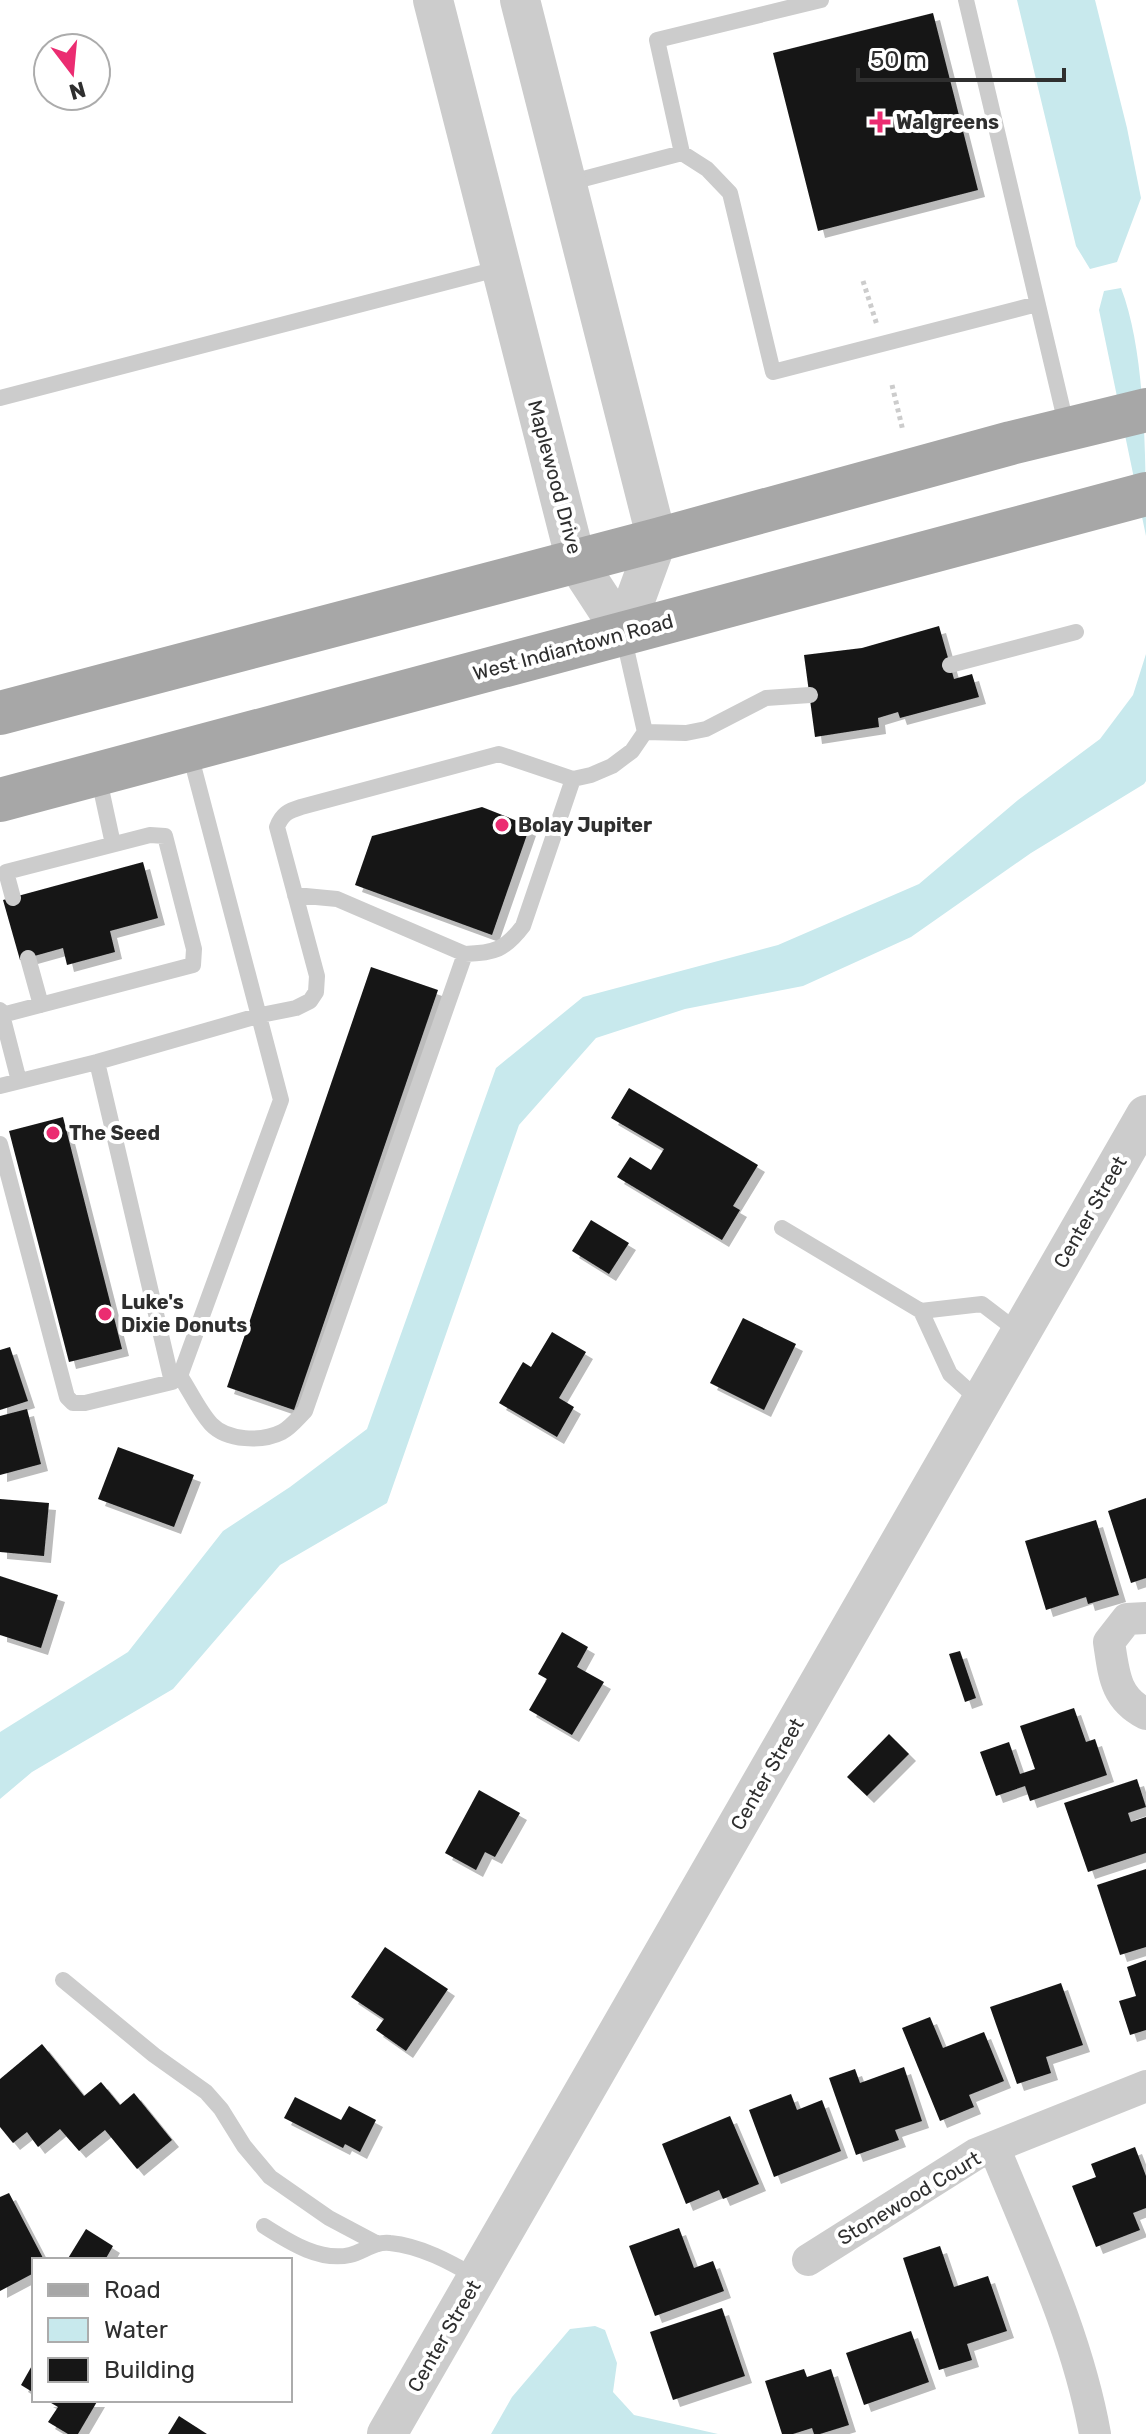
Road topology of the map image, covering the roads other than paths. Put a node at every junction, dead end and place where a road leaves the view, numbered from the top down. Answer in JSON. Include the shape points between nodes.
{"nodes":[{"id":1,"x":433,"y":0,"type":"edge"},
{"id":2,"x":520,"y":0,"type":"edge"},
{"id":3,"x":821,"y":0,"type":"edge"},
{"id":4,"x":966,"y":0,"type":"edge"},
{"id":5,"x":682,"y":153,"type":"junction"},
{"id":6,"x":566,"y":183,"type":"junction"},
{"id":7,"x":501,"y":268,"type":"junction"},
{"id":8,"x":1037,"y":304,"type":"junction"},
{"id":9,"x":0,"y":398,"type":"edge"},
{"id":10,"x":1146,"y":410,"type":"edge"},
{"id":11,"x":1081,"y":426,"type":"junction"},
{"id":12,"x":1130,"y":499,"type":"edge"},
{"id":13,"x":657,"y":540,"type":"junction"},
{"id":14,"x":576,"y":561,"type":"junction"},
{"id":15,"x":1076,"y":632,"type":"dead end"},
{"id":16,"x":623,"y":633,"type":"junction"},
{"id":17,"x":950,"y":665,"type":"dead end"},
{"id":18,"x":810,"y":695,"type":"dead end"},
{"id":19,"x":0,"y":713,"type":"edge"},
{"id":20,"x":645,"y":732,"type":"junction"},
{"id":21,"x":189,"y":749,"type":"junction"},
{"id":22,"x":97,"y":774,"type":"junction"},
{"id":23,"x":573,"y":779,"type":"junction"},
{"id":24,"x":0,"y":800,"type":"edge"},
{"id":25,"x":113,"y":844,"type":"junction"},
{"id":26,"x":295,"y":895,"type":"junction"},
{"id":27,"x":13,"y":898,"type":"dead end"},
{"id":28,"x":465,"y":954,"type":"junction"},
{"id":29,"x":28,"y":958,"type":"dead end"},
{"id":30,"x":41,"y":1005,"type":"junction"},
{"id":31,"x":1,"y":1012,"type":"edge"},
{"id":32,"x":261,"y":1015,"type":"junction"},
{"id":33,"x":97,"y":1062,"type":"junction"},
{"id":34,"x":19,"y":1081,"type":"junction"},
{"id":35,"x":0,"y":1086,"type":"edge"},
{"id":36,"x":1146,"y":1115,"type":"edge"},
{"id":37,"x":0,"y":1144,"type":"edge"},
{"id":38,"x":782,"y":1228,"type":"dead end"},
{"id":39,"x":921,"y":1311,"type":"junction"},
{"id":40,"x":1020,"y":1333,"type":"junction"},
{"id":41,"x":176,"y":1379,"type":"junction"},
{"id":42,"x":981,"y":1402,"type":"junction"},
{"id":43,"x":1146,"y":1618,"type":"edge"},
{"id":44,"x":1146,"y":1714,"type":"edge"},
{"id":45,"x":63,"y":1980,"type":"dead end"},
{"id":46,"x":1146,"y":2086,"type":"edge"},
{"id":47,"x":994,"y":2147,"type":"junction"},
{"id":48,"x":264,"y":2226,"type":"dead end"},
{"id":49,"x":378,"y":2244,"type":"junction"},
{"id":50,"x":808,"y":2260,"type":"dead end"},
{"id":51,"x":477,"y":2277,"type":"junction"},
{"id":52,"x":387,"y":2434,"type":"edge"},
{"id":53,"x":1095,"y":2434,"type":"edge"}],
"edges":[{"from":1,"to":7,"type":"street","name":"Maplewood Drive"},
{"from":2,"to":6,"type":"street"},
{"from":3,"to":5,"type":"lane","via":[[657,40]]},
{"from":4,"to":8,"type":"lane"},
{"from":5,"to":6,"type":"lane"},
{"from":5,"to":8,"type":"lane","via":[[730,193],[773,372]]},
{"from":6,"to":13,"type":"street"},
{"from":7,"to":9,"type":"lane"},
{"from":7,"to":14,"type":"street","name":"Maplewood Drive"},
{"from":8,"to":11,"type":"lane"},
{"from":10,"to":11,"type":"main road"},
{"from":11,"to":13,"type":"main road"},
{"from":12,"to":16,"type":"main road","name":"West Indiantown Road"},
{"from":13,"to":14,"type":"main road"},
{"from":13,"to":16,"type":"street"},
{"from":14,"to":16,"type":"street","name":"Maplewood Drive"},
{"from":14,"to":19,"type":"main road"},
{"from":15,"to":17,"type":"lane"},
{"from":16,"to":20,"type":"lane"},
{"from":16,"to":21,"type":"main road","name":"West Indiantown Road"},
{"from":18,"to":20,"type":"lane","via":[[766,698],[706,729]]},
{"from":20,"to":23,"type":"lane","via":[[612,766]]},
{"from":21,"to":22,"type":"main road","name":"West Indiantown Road"},
{"from":21,"to":32,"type":"lane"},
{"from":22,"to":24,"type":"main road","name":"West Indiantown Road"},
{"from":22,"to":25,"type":"lane"},
{"from":23,"to":26,"type":"lane","via":[[499,754],[287,812],[277,827]]},
{"from":23,"to":28,"type":"lane","via":[[523,926],[511,942],[495,950]]},
{"from":25,"to":27,"type":"lane","via":[[6,872]]},
{"from":25,"to":30,"type":"lane","via":[[165,836],[194,949],[193,965]]},
{"from":26,"to":28,"type":"lane","via":[[337,899]]},
{"from":26,"to":32,"type":"lane","via":[[317,976],[316,992],[296,1008]]},
{"from":28,"to":41,"type":"lane","via":[[305,1411],[282,1432],[267,1437],[225,1434]]},
{"from":29,"to":30,"type":"lane"},
{"from":30,"to":31,"type":"lane"},
{"from":31,"to":34,"type":"lane"},
{"from":32,"to":33,"type":"lane"},
{"from":32,"to":41,"type":"lane","via":[[281,1100]]},
{"from":33,"to":34,"type":"lane"},
{"from":33,"to":41,"type":"lane"},
{"from":34,"to":35,"type":"lane"},
{"from":36,"to":40,"type":"street","name":"Center Street"},
{"from":37,"to":41,"type":"lane","via":[[67,1397],[85,1403]]},
{"from":38,"to":39,"type":"lane"},
{"from":39,"to":40,"type":"lane","via":[[982,1304]]},
{"from":39,"to":42,"type":"lane","via":[[950,1374]]},
{"from":40,"to":42,"type":"street","name":"Center Street"},
{"from":42,"to":51,"type":"street","name":"Center Street"},
{"from":43,"to":44,"type":"street","via":[[1127,1619],[1109,1642],[1115,1682],[1130,1706]]},
{"from":45,"to":49,"type":"lane","via":[[206,2092],[270,2177]]},
{"from":46,"to":47,"type":"street","name":"Stonewood Court"},
{"from":47,"to":50,"type":"street","name":"Stonewood Court","via":[[958,2164]]},
{"from":47,"to":53,"type":"street","via":[[1076,2351]]},
{"from":48,"to":49,"type":"lane","via":[[297,2247],[336,2257]]},
{"from":49,"to":51,"type":"lane","via":[[429,2253]]},
{"from":51,"to":52,"type":"street","name":"Center Street"}]}
